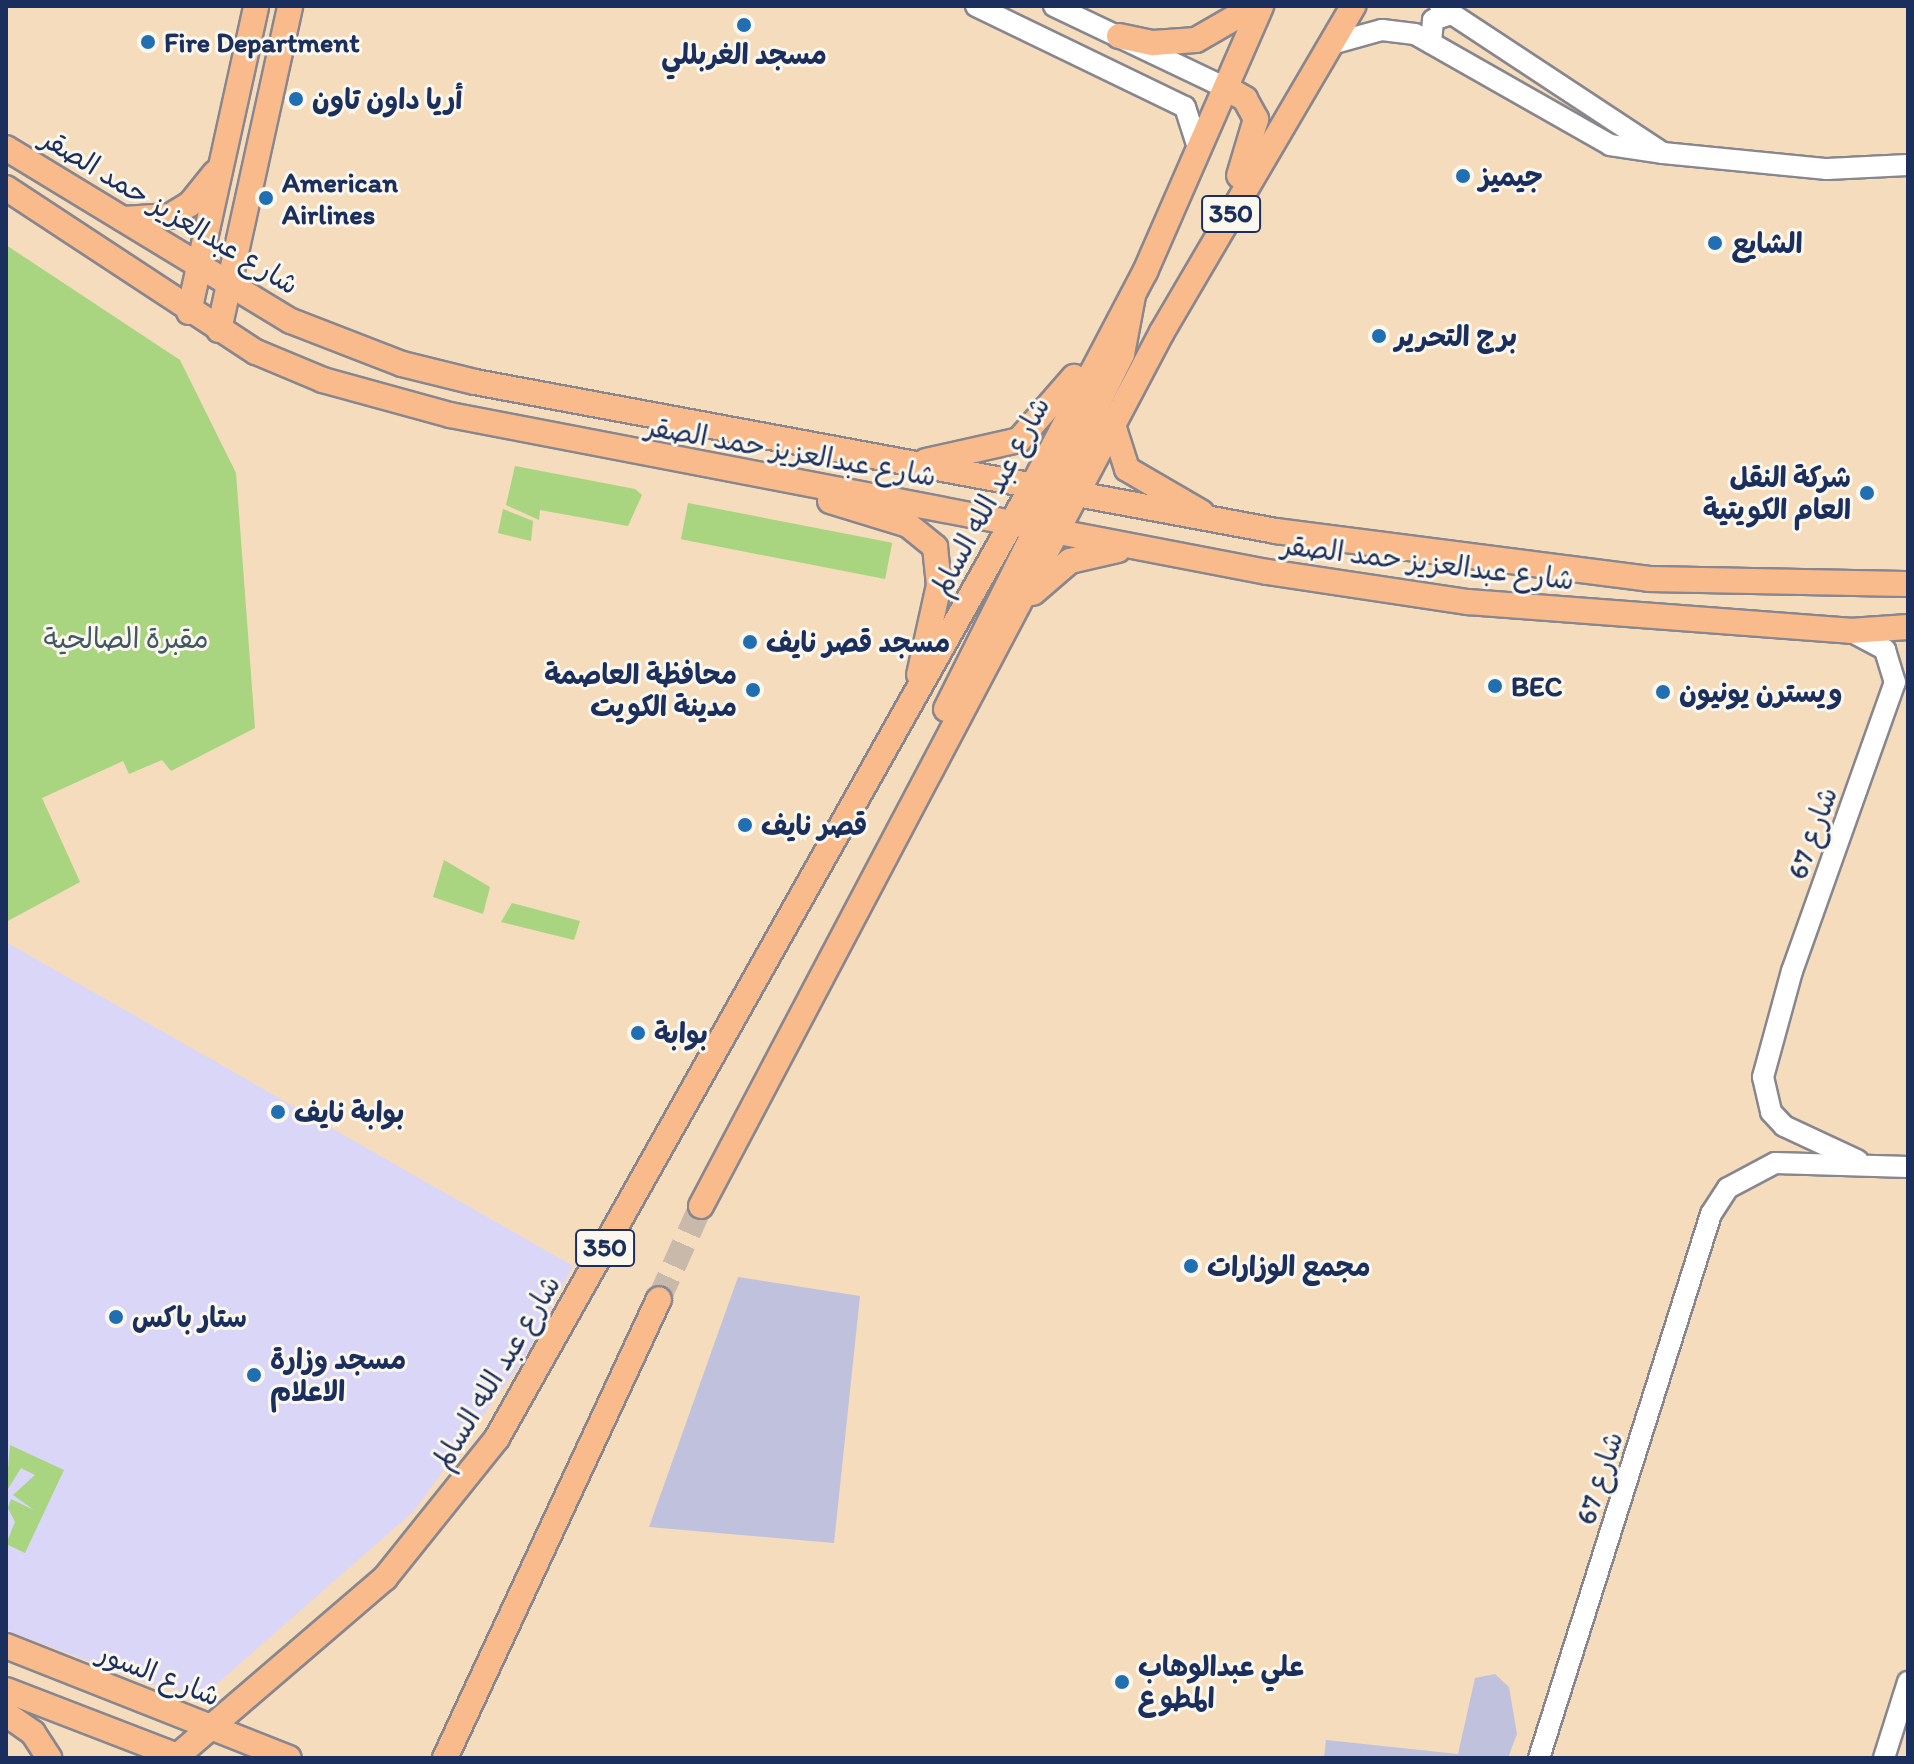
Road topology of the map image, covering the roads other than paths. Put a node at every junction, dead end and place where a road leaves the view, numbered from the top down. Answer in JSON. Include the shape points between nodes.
{"nodes":[{"id":1,"x":256,"y":6,"type":"edge"},
{"id":2,"x":302,"y":6,"type":"edge"},
{"id":3,"x":976,"y":6,"type":"edge"},
{"id":4,"x":1054,"y":6,"type":"edge"},
{"id":5,"x":1255,"y":6,"type":"edge"},
{"id":6,"x":1261,"y":6,"type":"edge"},
{"id":7,"x":1353,"y":6,"type":"edge"},
{"id":8,"x":1446,"y":10,"type":"edge"},
{"id":9,"x":288,"y":16,"type":"edge"},
{"id":10,"x":1119,"y":36,"type":"junction"},
{"id":11,"x":1431,"y":43,"type":"junction"},
{"id":12,"x":1331,"y":44,"type":"junction"},
{"id":13,"x":1228,"y":89,"type":"junction"},
{"id":14,"x":234,"y":100,"type":"junction"},
{"id":15,"x":263,"y":106,"type":"junction"},
{"id":16,"x":6,"y":148,"type":"edge"},
{"id":17,"x":1199,"y":152,"type":"junction"},
{"id":18,"x":1663,"y":153,"type":"junction"},
{"id":19,"x":220,"y":164,"type":"junction"},
{"id":20,"x":1908,"y":165,"type":"edge"},
{"id":21,"x":9,"y":189,"type":"edge"},
{"id":22,"x":123,"y":219,"type":"junction"},
{"id":23,"x":1133,"y":292,"type":"junction"},
{"id":24,"x":193,"y":295,"type":"junction"},
{"id":25,"x":225,"y":305,"type":"junction"},
{"id":26,"x":1162,"y":332,"type":"junction"},
{"id":27,"x":1107,"y":334,"type":"junction"},
{"id":28,"x":1113,"y":425,"type":"junction"},
{"id":29,"x":851,"y":453,"type":"junction"},
{"id":30,"x":655,"y":457,"type":"junction"},
{"id":31,"x":911,"y":464,"type":"junction"},
{"id":32,"x":737,"y":470,"type":"junction"},
{"id":33,"x":1054,"y":491,"type":"junction"},
{"id":34,"x":1013,"y":522,"type":"junction"},
{"id":35,"x":1218,"y":522,"type":"junction"},
{"id":36,"x":1047,"y":528,"type":"junction"},
{"id":37,"x":1149,"y":549,"type":"junction"},
{"id":38,"x":1908,"y":584,"type":"edge"},
{"id":39,"x":1908,"y":627,"type":"edge"},
{"id":40,"x":1850,"y":631,"type":"junction"},
{"id":41,"x":987,"y":661,"type":"junction"},
{"id":42,"x":912,"y":703,"type":"junction"},
{"id":43,"x":936,"y":755,"type":"junction"},
{"id":44,"x":1861,"y":1161,"type":"junction"},
{"id":45,"x":1908,"y":1167,"type":"edge"},
{"id":46,"x":701,"y":1206,"type":"tunnel mouth"},
{"id":47,"x":659,"y":1299,"type":"tunnel mouth"},
{"id":48,"x":6,"y":1646,"type":"edge"},
{"id":49,"x":1908,"y":1682,"type":"edge"},
{"id":50,"x":6,"y":1690,"type":"edge"},
{"id":51,"x":6,"y":1714,"type":"edge"},
{"id":52,"x":213,"y":1727,"type":"junction"},
{"id":53,"x":178,"y":1757,"type":"edge"},
{"id":54,"x":49,"y":1758,"type":"edge"},
{"id":55,"x":289,"y":1758,"type":"edge"},
{"id":56,"x":445,"y":1758,"type":"edge"},
{"id":57,"x":1539,"y":1758,"type":"edge"},
{"id":58,"x":1884,"y":1758,"type":"edge"}],
"edges":[{"from":1,"to":14,"type":"main road"},
{"from":2,"to":9,"type":"main road"},
{"from":3,"to":17,"type":"street","via":[[1185,107],[1197,127]]},
{"from":4,"to":10,"type":"street"},
{"from":5,"to":10,"type":"main road","via":[[1196,40]]},
{"from":6,"to":13,"type":"main road","name":"شارع عبد الله السالم","number":"350"},
{"from":7,"to":12,"type":"main road","name":"شارع عبد الله السالم","number":"350"},
{"from":8,"to":11,"type":"street","via":[[1433,20]]},
{"from":8,"to":18,"type":"street"},
{"from":9,"to":15,"type":"main road"},
{"from":10,"to":13,"type":"street"},
{"from":11,"to":12,"type":"street","via":[[1399,29]]},
{"from":11,"to":18,"type":"street","via":[[1610,145]]},
{"from":12,"to":26,"type":"main road","name":"شارع عبد الله السالم","number":"350"},
{"from":13,"to":17,"type":"main road","name":"شارع عبد الله السالم","number":"350"},
{"from":13,"to":26,"type":"main road","via":[[1252,108],[1257,130]]},
{"from":14,"to":15,"type":"main road"},
{"from":14,"to":19,"type":"main road"},
{"from":15,"to":25,"type":"main road"},
{"from":16,"to":22,"type":"main road","name":"شارع عبدالعزيز حمد الصقر"},
{"from":17,"to":23,"type":"main road","name":"شارع عبد الله السالم","number":"350"},
{"from":18,"to":20,"type":"street","via":[[1827,169]]},
{"from":19,"to":22,"type":"main road","via":[[190,204],[170,216]]},
{"from":19,"to":24,"type":"main road"},
{"from":21,"to":24,"type":"main road","name":"شارع عبدالعزيز حمد الصقر"},
{"from":22,"to":24,"type":"main road","name":"شارع عبدالعزيز حمد الصقر"},
{"from":23,"to":27,"type":"main road","name":"شارع عبد الله السالم","number":"350"},
{"from":23,"to":33,"type":"main road","via":[[1122,354]]},
{"from":24,"to":25,"type":"main road","name":"شارع عبدالعزيز حمد الصقر"},
{"from":24,"to":25,"type":"main road"},
{"from":25,"to":29,"type":"main road","name":"شارع عبدالعزيز حمد الصقر","via":[[370,367],[402,364]]},
{"from":25,"to":30,"type":"main road","name":"شارع عبدالعزيز حمد الصقر","via":[[282,363],[386,400]]},
{"from":26,"to":28,"type":"main road","name":"شارع عبد الله السالم","number":"350"},
{"from":27,"to":31,"type":"main road","via":[[1019,440]]},
{"from":27,"to":33,"type":"main road","name":"شارع عبد الله السالم","number":"350"},
{"from":28,"to":33,"type":"main road","name":"شارع عبد الله السالم","number":"350"},
{"from":28,"to":35,"type":"main road","via":[[1127,469]]},
{"from":29,"to":30,"type":"main road","via":[[832,477],[695,454]]},
{"from":29,"to":31,"type":"main road","name":"شارع عبدالعزيز حمد الصقر"},
{"from":30,"to":32,"type":"main road","name":"شارع عبدالعزيز حمد الصقر"},
{"from":31,"to":33,"type":"main road","name":"شارع عبدالعزيز حمد الصقر"},
{"from":32,"to":34,"type":"main road","name":"شارع عبدالعزيز حمد الصقر"},
{"from":32,"to":42,"type":"main road","via":[[908,525],[935,547],[939,585]]},
{"from":33,"to":34,"type":"main road","name":"شارع عبد الله السالم","number":"350"},
{"from":33,"to":35,"type":"main road","name":"شارع عبدالعزيز حمد الصقر"},
{"from":33,"to":36,"type":"main road","name":"شارع عبد الله السالم","number":"350"},
{"from":33,"to":36,"type":"main road","via":[[1044,505]]},
{"from":34,"to":36,"type":"main road","name":"شارع عبدالعزيز حمد الصقر"},
{"from":34,"to":42,"type":"main road","name":"شارع عبد الله السالم","number":"350"},
{"from":35,"to":38,"type":"main road","name":"شارع عبدالعزيز حمد الصقر","via":[[1649,579]]},
{"from":36,"to":37,"type":"main road","name":"شارع عبدالعزيز حمد الصقر"},
{"from":36,"to":41,"type":"main road","name":"شارع عبد الله السالم","number":"350"},
{"from":36,"to":43,"type":"main road","via":[[953,688]]},
{"from":37,"to":40,"type":"main road","name":"شارع عبدالعزيز حمد الصقر","via":[[1468,602]]},
{"from":37,"to":41,"type":"main road","via":[[1088,554],[1059,567]]},
{"from":39,"to":40,"type":"main road","name":"شارع عبدالعزيز حمد الصقر"},
{"from":40,"to":44,"type":"street","name":"شارع 67","via":[[1885,650],[1895,682],[1792,971],[1763,1077],[1771,1112],[1784,1126]]},
{"from":41,"to":43,"type":"main road","name":"شارع عبد الله السالم","number":"350"},
{"from":42,"to":52,"type":"main road","name":"شارع عبد الله السالم","number":"350","via":[[497,1438],[385,1578]]},
{"from":43,"to":46,"type":"main road","name":"شارع عبد الله السالم","number":"350"},
{"from":44,"to":45,"type":"street"},
{"from":44,"to":57,"type":"street","name":"شارع 67","via":[[1775,1163],[1728,1188],[1711,1214]]},
{"from":47,"to":56,"type":"main road","number":"350"},
{"from":48,"to":52,"type":"main road","name":"شارع السور"},
{"from":49,"to":58,"type":"street"},
{"from":50,"to":53,"type":"main road"},
{"from":51,"to":54,"type":"main road","via":[[33,1733]]},
{"from":52,"to":53,"type":"main road","name":"شارع عبد الله السالم","number":"350"},
{"from":52,"to":55,"type":"main road","name":"شارع السور"}]}
